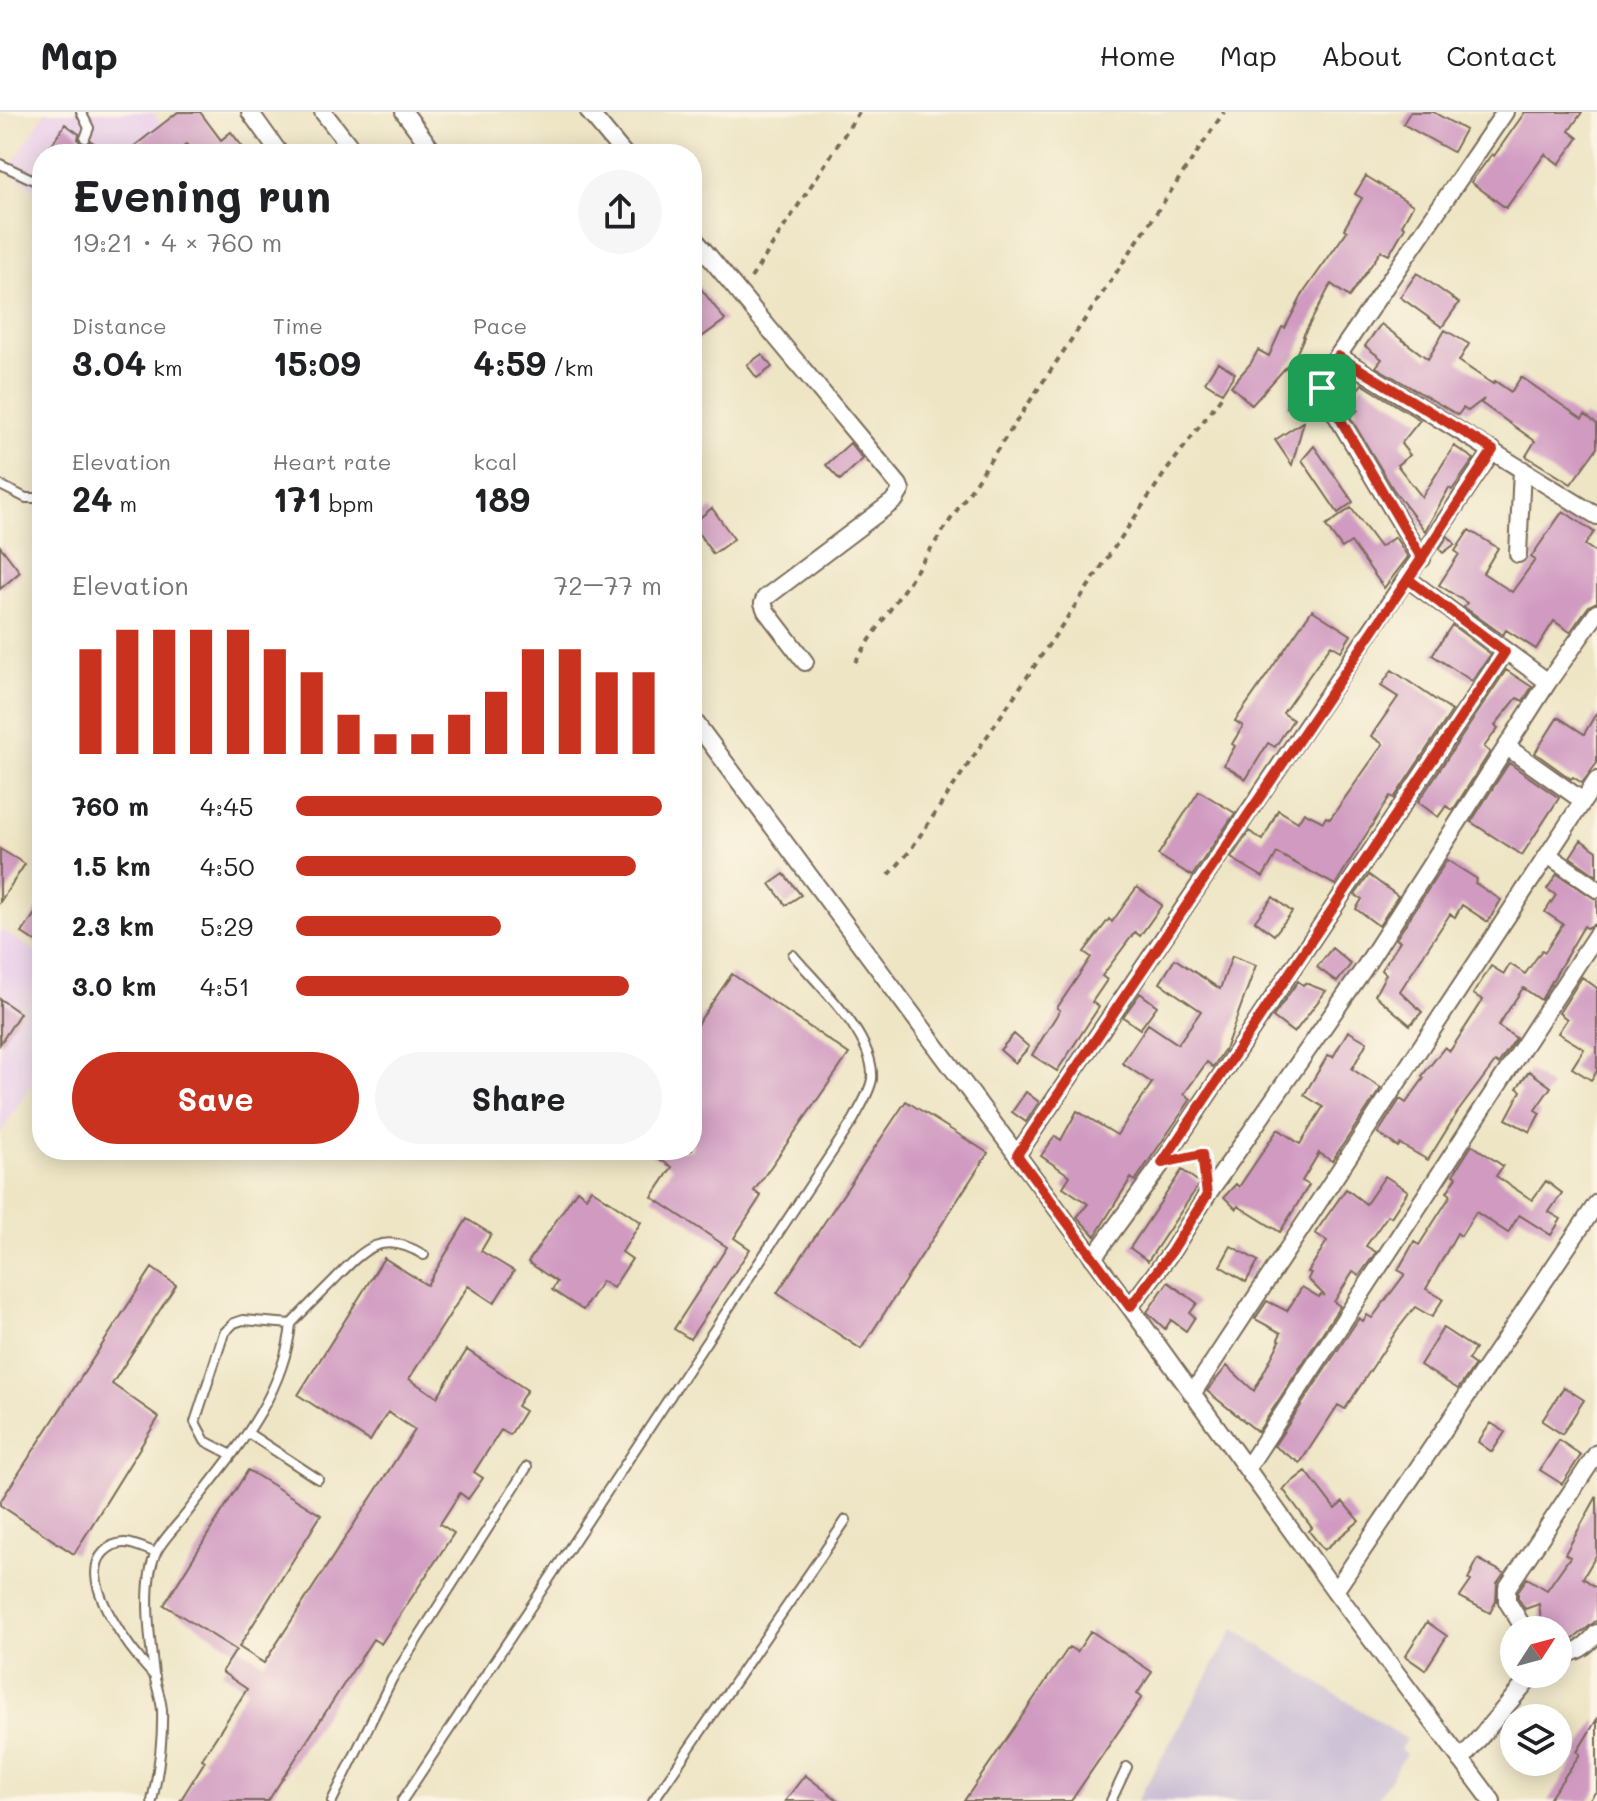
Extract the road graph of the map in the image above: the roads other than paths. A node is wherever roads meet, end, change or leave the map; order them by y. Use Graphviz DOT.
graph roads {
  1 [pos="81,112"];
  2 [pos="250,112"];
  3 [pos="323,112"];
  4 [pos="404,112"];
  5 [pos="589,112"];
  6 [pos="1505,112"];
  7 [pos="85,138"];
  8 [pos="273,144"];
  9 [pos="348,144"];
  10 [pos="428,144"];
  11 [pos="616,144"];
  12 [pos="0,164"];
  13 [pos="32,179"];
  14 [pos="702,248"];
  15 [pos="1338,356"];
  16 [pos="1493,450"];
  17 [pos="1522,469"];
  18 [pos="0,485"];
  19 [pos="32,498"];
  20 [pos="1597,516"];
  21 [pos="1518,554"];
  22 [pos="1422,559"];
  23 [pos="1408,579"];
  24 [pos="1597,613"];
  25 [pos="1505,652"];
  26 [pos="805,662"];
  27 [pos="1548,682"];
  28 [pos="702,731"];
  29 [pos="1507,747"];
  30 [pos="1597,780"];
  31 [pos="1583,801"];
  32 [pos="1548,855"];
  33 [pos="1597,889"];
  34 [pos="1597,934"];
  35 [pos="793,955"];
  36 [pos="1017,1155"];
  37 [pos="1597,1203"];
  38 [pos="424,1255"];
  39 [pos="1093,1258"];
  40 [pos="1130,1307"];
  41 [pos="291,1324"];
  42 [pos="1192,1394"];
  43 [pos="248,1433"];
  44 [pos="1597,1453"];
  45 [pos="232,1455"];
  46 [pos="527,1467"];
  47 [pos="1247,1468"];
  48 [pos="318,1479"];
  49 [pos="846,1520"];
  50 [pos="156,1553"];
  51 [pos="1335,1591"];
  52 [pos="1516,1616"];
  53 [pos="1597,1633"];
  54 [pos="1572,1653"];
  55 [pos="155,1677"];
  56 [pos="1521,1688"];
  57 [pos="1461,1760"];
  58 [pos="1127,1767"];
  59 [pos="152,1801"];
  60 [pos="332,1801"];
  61 [pos="402,1801"];
  62 [pos="653,1801"];
  63 [pos="1111,1801"];
  64 [pos="1492,1801"];
  1 -- 7 [label="lane"];
  2 -- 8 [label="street"];
  3 -- 9 [label="street"];
  4 -- 10 [label="street"];
  5 -- 11 [label="street"];
  6 -- 15 [label="street"];
  12 -- 13 [label="lane"];
  14 -- 26 [label="street"];
  15 -- 16 [label="street"];
  15 -- 22 [label="street"];
  16 -- 17 [label="street"];
  16 -- 22 [label="street"];
  17 -- 20 [label="street"];
  17 -- 21 [label="street"];
  18 -- 19 [label="lane"];
  22 -- 23 [label="street"];
  23 -- 25 [label="street"];
  23 -- 36 [label="street"];
  24 -- 27 [label="street"];
  25 -- 27 [label="street"];
  25 -- 39 [label="street"];
  27 -- 29 [label="street"];
  28 -- 36 [label="street"];
  29 -- 31 [label="street"];
  29 -- 40 [label="street"];
  30 -- 31 [label="street"];
  31 -- 32 [label="street"];
  32 -- 33 [label="street"];
  32 -- 42 [label="street"];
  34 -- 47 [label="street"];
  35 -- 61 [label="lane"];
  36 -- 39 [label="street"];
  37 -- 51 [label="street"];
  38 -- 41 [label="lane"];
  39 -- 40 [label="street"];
  40 -- 42 [label="street"];
  41 -- 43 [label="lane"];
  41 -- 45 [label="lane"];
  42 -- 47 [label="street"];
  43 -- 45 [label="lane"];
  43 -- 48 [label="lane"];
  44 -- 52 [label="street"];
  45 -- 50 [label="lane"];
  46 -- 60 [label="lane"];
  47 -- 51 [label="street"];
  49 -- 62 [label="lane"];
  50 -- 55 [label="lane"];
  50 -- 55 [label="lane"];
  51 -- 57 [label="street"];
  53 -- 54 [label="street"];
  55 -- 59 [label="lane"];
  56 -- 57 [label="street"];
  57 -- 64 [label="street"];
  58 -- 63 [label="lane"];
}
